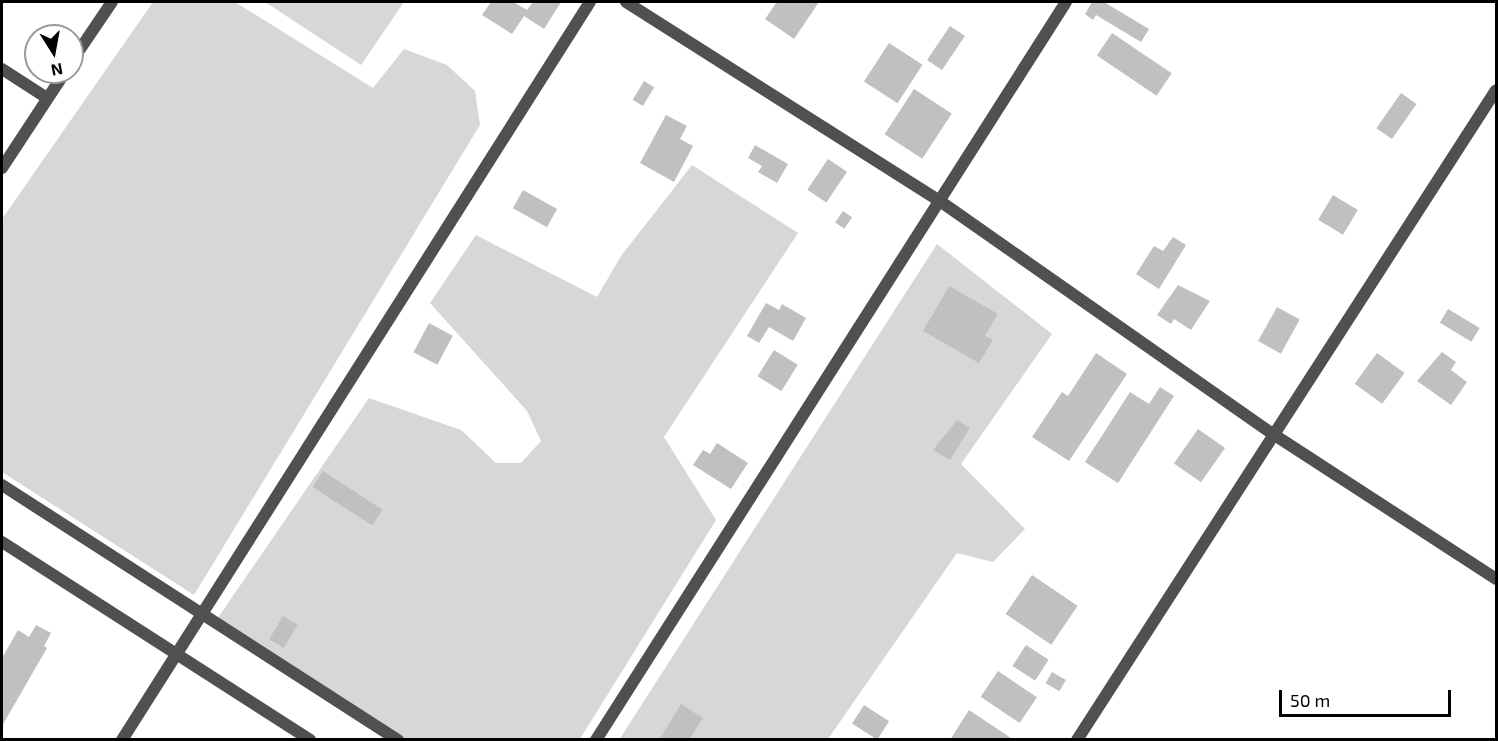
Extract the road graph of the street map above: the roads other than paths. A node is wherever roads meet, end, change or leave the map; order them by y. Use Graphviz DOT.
graph roads {
  1 [pos="112,2"];
  2 [pos="590,2"];
  3 [pos="626,2"];
  4 [pos="1066,2"];
  5 [pos="84,43"];
  6 [pos="2,69"];
  7 [pos="56,84"];
  8 [pos="1497,90"];
  9 [pos="47,98"];
  10 [pos="2,168"];
  11 [pos="937,198"];
  12 [pos="1273,434"];
  13 [pos="2,485"];
  14 [pos="2,542"];
  15 [pos="1497,579"];
  16 [pos="202,614"];
  17 [pos="177,654"];
  18 [pos="122,740"];
  19 [pos="310,740"];
  20 [pos="398,740"];
  21 [pos="596,740"];
  22 [pos="1077,740"];
  1 -- 5 [label="street"];
  2 -- 16 [label="street"];
  3 -- 11 [label="street"];
  4 -- 11 [label="street"];
  6 -- 9 [label="street"];
  7 -- 9 [label="street"];
  8 -- 12 [label="street"];
  9 -- 10 [label="street"];
  11 -- 12 [label="street"];
  11 -- 21 [label="street"];
  12 -- 15 [label="street"];
  12 -- 22 [label="street"];
  13 -- 16 [label="street"];
  14 -- 17 [label="street"];
  16 -- 17 [label="street"];
  16 -- 20 [label="street"];
  17 -- 18 [label="street"];
  17 -- 19 [label="street"];
}
